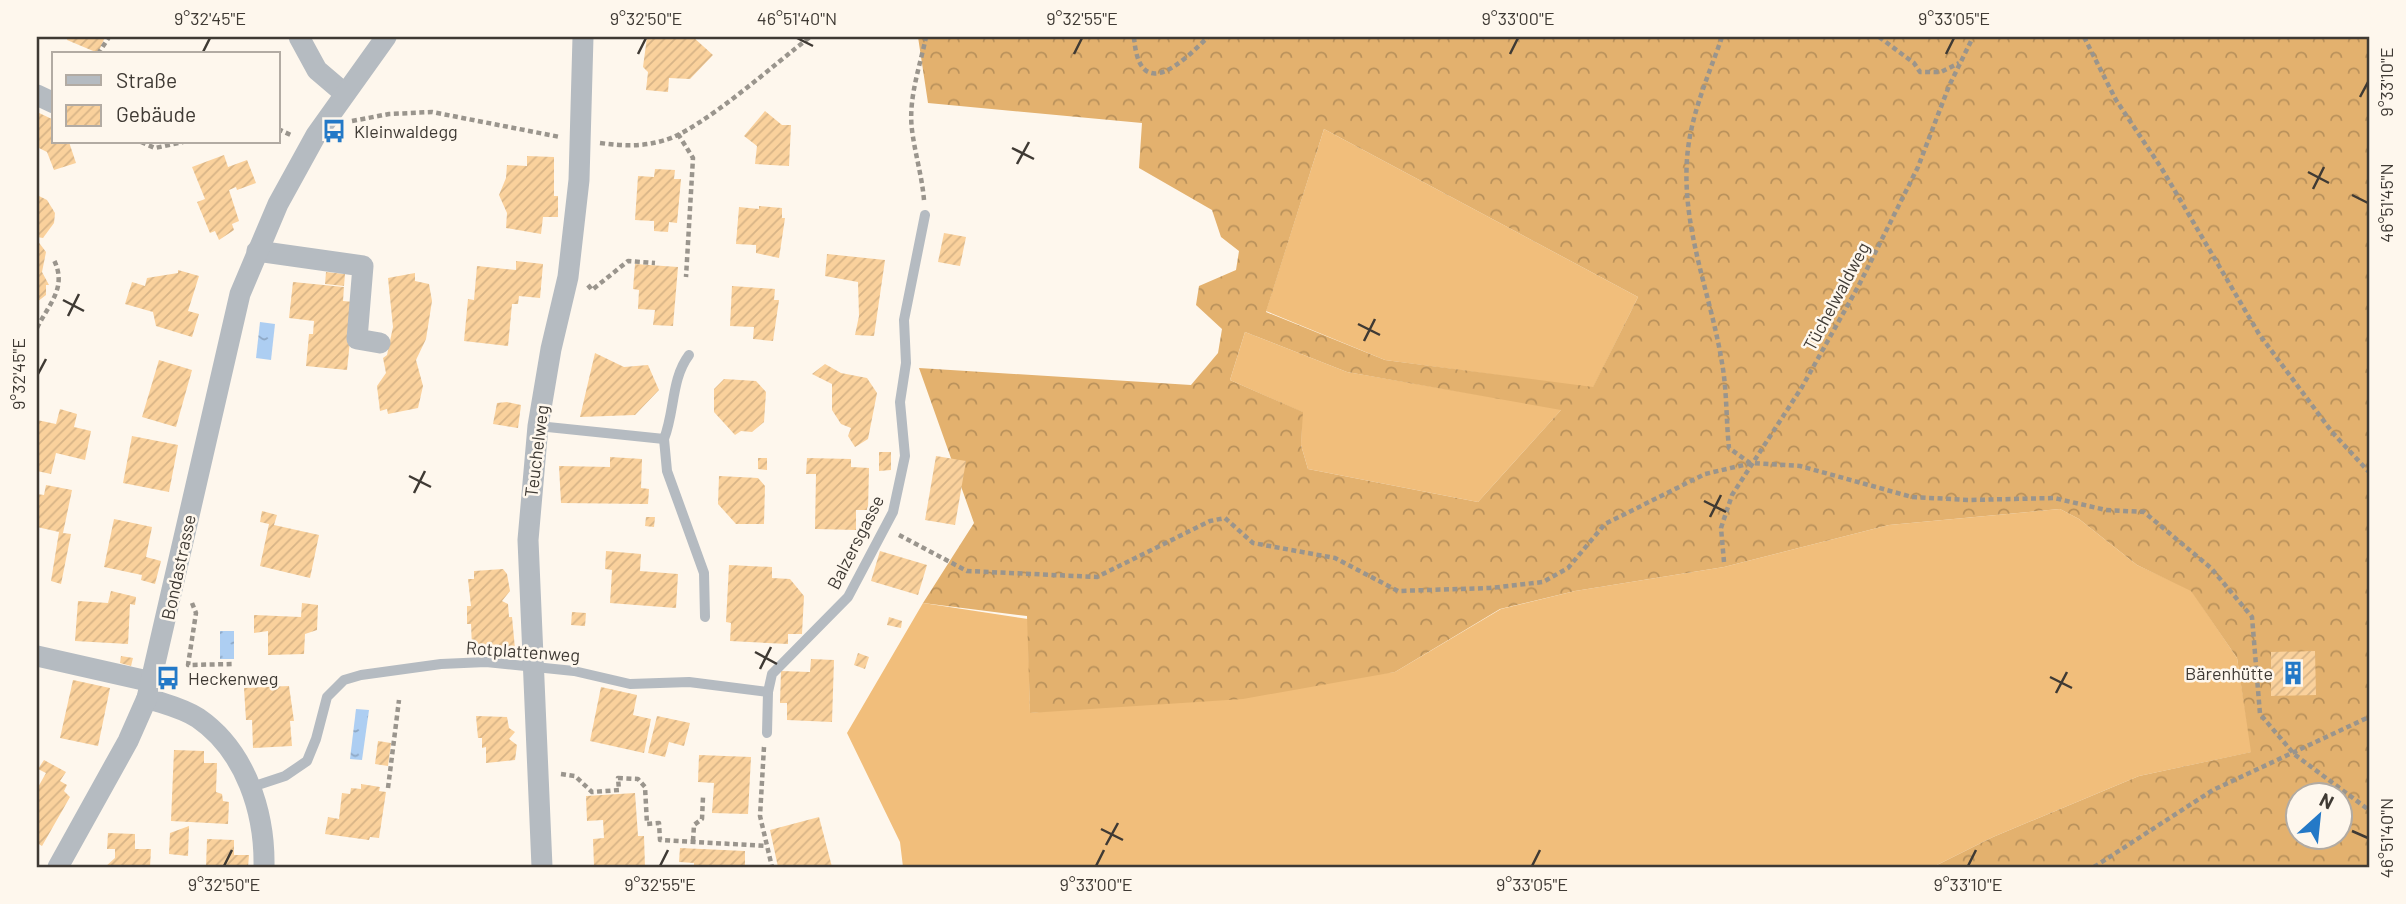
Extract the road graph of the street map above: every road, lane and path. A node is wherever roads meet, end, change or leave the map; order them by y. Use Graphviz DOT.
graph roads {
  1 [pos="109,37"];
  2 [pos="299,37"];
  3 [pos="386,37"];
  4 [pos="583,37"];
  5 [pos="926,37"];
  6 [pos="1134,37"];
  7 [pos="1208,37"];
  8 [pos="1721,37"];
  9 [pos="1879,37"];
  10 [pos="1973,37"];
  11 [pos="2084,37"];
  12 [pos="99,52"];
  13 [pos="1959,63"];
  14 [pos="344,93"];
  15 [pos="280,130"];
  16 [pos="678,134"];
  17 [pos="296,138"];
  18 [pos="146,144"];
  19 [pos="174,144"];
  20 [pos="925,215"];
  21 [pos="257,251"];
  22 [pos="52,258"];
  23 [pos="655,262"];
  24 [pos="686,277"];
  25 [pos="592,290"];
  26 [pos="37,328"];
  27 [pos="380,343"];
  28 [pos="689,355"];
  29 [pos="538,426"];
  30 [pos="664,439"];
  31 [pos="1752,463"];
  32 [pos="2369,472"];
  33 [pos="886,528"];
  34 [pos="1724,562"];
  35 [pos="188,599"];
  36 [pos="705,617"];
  37 [pos="37,656"];
  38 [pos="235,664"];
  39 [pos="533,669"];
  40 [pos="150,690"];
  41 [pos="768,692"];
  42 [pos="399,700"];
  43 [pos="2369,716"];
  44 [pos="767,733"];
  45 [pos="2294,754"];
  46 [pos="538,769"];
  47 [pos="252,787"];
  48 [pos="388,788"];
  49 [pos="703,797"];
  50 [pos="2369,810"];
  51 [pos="693,841"];
  52 [pos="767,846"];
  53 [pos="58,867"];
  54 [pos="264,867"];
  55 [pos="542,867"];
  56 [pos="772,867"];
  57 [pos="2094,867"];
  1 -- 12 [label="path"];
  2 -- 14 [label="street"];
  3 -- 14 [label="street, Bondastrasse"];
  4 -- 29 [label="street, Teuchelweg"];
  5 -- 20 [label="path"];
  6 -- 7 [label="path"];
  8 -- 31 [label="path"];
  9 -- 13 [label="path"];
  10 -- 13 [label="path, Tüchelwaldweg"];
  11 -- 32 [label="path"];
  13 -- 31 [label="path, Tüchelwaldweg"];
  14 -- 21 [label="street, Bondastrasse"];
  15 -- 17 [label="path"];
  16 -- 24 [label="path"];
  18 -- 19 [label="path"];
  20 -- 33 [label="lane, Balzersgasse"];
  21 -- 27 [label="street"];
  21 -- 40 [label="street, Bondastrasse"];
  22 -- 26 [label="path"];
  23 -- 25 [label="path"];
  28 -- 30 [label="lane"];
  29 -- 30 [label="lane"];
  29 -- 39 [label="street, Teuchelweg"];
  30 -- 36 [label="lane"];
  31 -- 33 [label="path"];
  31 -- 34 [label="path, Tüchelwaldweg"];
  31 -- 45 [label="path"];
  33 -- 41 [label="lane, Balzersgasse"];
  35 -- 38 [label="path"];
  37 -- 40 [label="street"];
  39 -- 41 [label="lane, Rotplattenweg"];
  39 -- 46 [label="street, Teuchelweg"];
  39 -- 47 [label="lane, Rotplattenweg"];
  40 -- 47 [label="street"];
  40 -- 53 [label="street, Bondastrasse"];
  41 -- 44 [label="lane, Balzersgasse"];
  42 -- 48 [label="path"];
  43 -- 45 [label="path"];
  44 -- 52 [label="path"];
  45 -- 50 [label="path"];
  45 -- 57 [label="path"];
  46 -- 51 [label="path"];
  46 -- 55 [label="street, Teuchelweg"];
  47 -- 54 [label="street"];
  49 -- 51 [label="path"];
  51 -- 52 [label="path"];
  52 -- 56 [label="path"];
}
